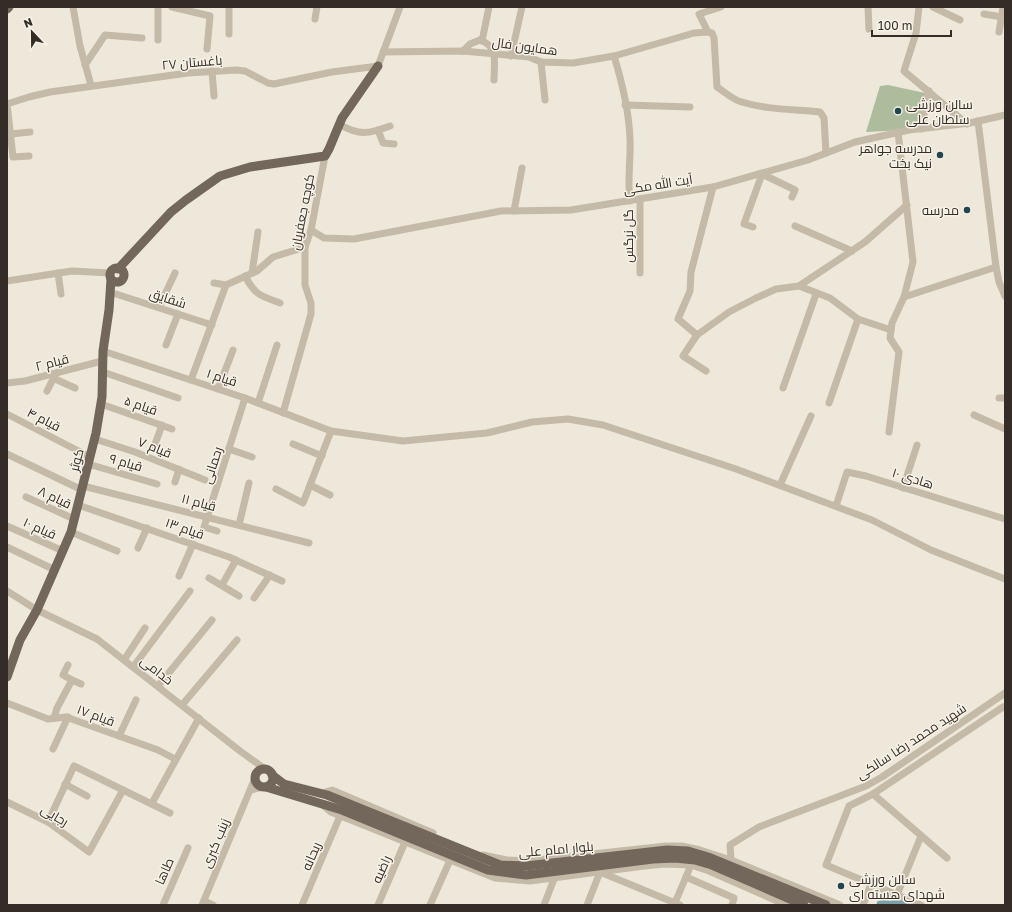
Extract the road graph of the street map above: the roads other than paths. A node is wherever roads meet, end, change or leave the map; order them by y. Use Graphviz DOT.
graph roads {
  1 [pos="9,7"];
  2 [pos="72,7"];
  3 [pos="158,7"];
  4 [pos="173,7"];
  5 [pos="229,7"];
  6 [pos="318,7"];
  7 [pos="400,7"];
  8 [pos="489,7"];
  9 [pos="696,7"];
  10 [pos="721,7"];
  11 [pos="868,7"];
  12 [pos="918,7"];
  13 [pos="933,7"];
  14 [pos="1003,7"];
  15 [pos="522,8"];
  16 [pos="7,10"];
  17 [pos="699,14"];
  18 [pos="984,14"];
  19 [pos="1002,17"];
  20 [pos="315,19"];
  21 [pos="960,20"];
  22 [pos="869,29"];
  23 [pos="708,32"];
  24 [pos="999,32"];
  25 [pos="228,34"];
  26 [pos="142,38"];
  27 [pos="158,40"];
  28 [pos="482,41"];
  29 [pos="207,49"];
  30 [pos="463,51"];
  31 [pos="383,52"];
  32 [pos="494,53"];
  33 [pos="511,56"];
  34 [pos="614,56"];
  35 [pos="541,62"];
  36 [pos="85,64"];
  37 [pos="378,66"];
  38 [pos="212,71"];
  39 [pos="494,80"];
  40 [pos="91,85"];
  41 [pos="928,91"];
  42 [pos="214,96"];
  43 [pos="545,100"];
  44 [pos="7,104"];
  45 [pos="625,105"];
  46 [pos="690,107"];
  47 [pos="1005,115"];
  48 [pos="978,122"];
  49 [pos="339,124"];
  50 [pos="967,124"];
  51 [pos="390,126"];
  52 [pos="921,128"];
  53 [pos="378,130"];
  54 [pos="30,132"];
  55 [pos="898,132"];
  56 [pos="11,134"];
  57 [pos="394,144"];
  58 [pos="826,153"];
  59 [pos="29,156"];
  60 [pos="325,156"];
  61 [pos="522,168"];
  62 [pos="762,174"];
  63 [pos="713,187"];
  64 [pos="792,198"];
  65 [pos="640,199"];
  66 [pos="630,201"];
  67 [pos="907,205"];
  68 [pos="514,211"];
  69 [pos="795,226"];
  70 [pos="753,227"];
  71 [pos="311,230"];
  72 [pos="258,232"];
  73 [pos="305,247"];
  74 [pos="852,251"];
  75 [pos="996,267"];
  76 [pos="175,272"];
  77 [pos="58,273"];
  78 [pos="640,273"];
  79 [pos="117,275"];
  80 [pos="249,275"];
  81 [pos="7,281"];
  82 [pos="214,283"];
  83 [pos="226,285"];
  84 [pos="799,286"];
  85 [pos="61,294"];
  86 [pos="116,294"];
  87 [pos="816,294"];
  88 [pos="1005,296"];
  89 [pos="904,297"];
  90 [pos="280,303"];
  91 [pos="159,307"];
  92 [pos="109,310"];
  93 [pos="178,314"];
  94 [pos="858,319"];
  95 [pos="212,325"];
  96 [pos="891,330"];
  97 [pos="696,335"];
  98 [pos="166,345"];
  99 [pos="276,346"];
  100 [pos="233,350"];
  101 [pos="102,351"];
  102 [pos="102,361"];
  103 [pos="706,371"];
  104 [pos="103,372"];
  105 [pos="54,376"];
  106 [pos="191,380"];
  107 [pos="7,384"];
  108 [pos="75,388"];
  109 [pos="783,388"];
  110 [pos="218,389"];
  111 [pos="47,391"];
  112 [pos="178,398"];
  113 [pos="245,398"];
  114 [pos="258,403"];
  115 [pos="830,403"];
  116 [pos="101,404"];
  117 [pos="283,412"];
  118 [pos="8,414"];
  119 [pos="974,415"];
  120 [pos="811,416"];
  121 [pos="162,425"];
  122 [pos="1005,428"];
  123 [pos="172,429"];
  124 [pos="331,431"];
  125 [pos="889,432"];
  126 [pos="95,439"];
  127 [pos="293,444"];
  128 [pos="917,445"];
  129 [pos="154,447"];
  130 [pos="229,449"];
  131 [pos="7,454"];
  132 [pos="322,456"];
  133 [pos="252,457"];
  134 [pos="89,460"];
  135 [pos="179,469"];
  136 [pos="205,480"];
  137 [pos="175,482"];
  138 [pos="249,483"];
  139 [pos="157,484"];
  140 [pos="310,485"];
  141 [pos="780,485"];
  142 [pos="82,488"];
  143 [pos="903,488"];
  144 [pos="276,489"];
  145 [pos="330,494"];
  146 [pos="26,497"];
  147 [pos="78,505"];
  148 [pos="836,506"];
  149 [pos="208,516"];
  150 [pos="74,519"];
  151 [pos="1005,519"];
  152 [pos="239,525"];
  153 [pos="7,526"];
  154 [pos="147,528"];
  155 [pos="71,532"];
  156 [pos="217,532"];
  157 [pos="309,543"];
  158 [pos="193,544"];
  159 [pos="7,547"];
  160 [pos="138,548"];
  161 [pos="118,551"];
  162 [pos="63,552"];
  163 [pos="236,560"];
  164 [pos="54,570"];
  165 [pos="270,575"];
  166 [pos="179,576"];
  167 [pos="209,578"];
  168 [pos="1005,579"];
  169 [pos="282,581"];
  170 [pos="222,585"];
  171 [pos="7,591"];
  172 [pos="190,591"];
  173 [pos="239,596"];
  174 [pos="254,598"];
  175 [pos="37,610"];
  176 [pos="212,620"];
  177 [pos="145,628"];
  178 [pos="237,640"];
  179 [pos="124,660"];
  180 [pos="68,665"];
  181 [pos="133,667"];
  182 [pos="7,677"];
  183 [pos="72,680"];
  184 [pos="81,684"];
  185 [pos="158,686"];
  186 [pos="1005,693"];
  187 [pos="136,700"];
  188 [pos="7,703"];
  189 [pos="182,705"];
  190 [pos="1003,707"];
  191 [pos="68,717"];
  192 [pos="54,718"];
  193 [pos="199,718"];
  194 [pos="119,736"];
  195 [pos="54,749"];
  196 [pos="176,759"];
  197 [pos="254,762"];
  198 [pos="269,772"];
  199 [pos="255,776"];
  200 [pos="65,784"];
  201 [pos="265,787"];
  202 [pos="123,790"];
  203 [pos="251,790"];
  204 [pos="872,794"];
  205 [pos="87,796"];
  206 [pos="320,797"];
  207 [pos="7,802"];
  208 [pos="152,803"];
  209 [pos="170,813"];
  210 [pos="340,816"];
  211 [pos="48,822"];
  212 [pos="922,836"];
  213 [pos="405,842"];
  214 [pos="188,848"];
  215 [pos="452,851"];
  216 [pos="946,858"];
  217 [pos="731,860"];
  218 [pos="691,865"];
  219 [pos="556,871"];
  220 [pos="600,872"];
  221 [pos="686,878"];
  222 [pos="871,884"];
  223 [pos="897,895"];
  224 [pos="813,902"];
  225 [pos="203,903"];
  226 [pos="677,904"];
  227 [pos="162,905"];
  228 [pos="213,905"];
  229 [pos="302,905"];
  230 [pos="378,905"];
  231 [pos="430,905"];
  232 [pos="544,905"];
  233 [pos="587,905"];
  234 [pos="732,905"];
  235 [pos="786,905"];
  236 [pos="804,905"];
  237 [pos="826,905"];
  238 [pos="840,905"];
  239 [pos="863,905"];
  240 [pos="921,905"];
  1 -- 16 [label="main road"];
  2 -- 36 [label="street"];
  3 -- 27 [label="street"];
  4 -- 29 [label="street"];
  5 -- 25 [label="street"];
  6 -- 20 [label="street"];
  7 -- 31 [label="street"];
  8 -- 28 [label="street"];
  9 -- 17 [label="street"];
  10 -- 17 [label="street"];
  11 -- 22 [label="street"];
  12 -- 41 [label="street"];
  13 -- 21 [label="street"];
  14 -- 19 [label="street"];
  15 -- 33 [label="street"];
  17 -- 23 [label="street"];
  18 -- 19 [label="street"];
  19 -- 24 [label="street"];
  23 -- 34 [label="street, همایون فال"];
  23 -- 58 [label="street"];
  26 -- 36 [label="street"];
  28 -- 30 [label="street"];
  28 -- 32 [label="street"];
  30 -- 31 [label="street, همایون فال"];
  30 -- 32 [label="street, همایون فال"];
  31 -- 37 [label="street"];
  32 -- 33 [label="street, همایون فال"];
  32 -- 39 [label="street"];
  33 -- 35 [label="street, همایون فال"];
  34 -- 35 [label="street, همایون فال"];
  34 -- 45 [label="street"];
  35 -- 43 [label="street"];
  36 -- 40 [label="street"];
  37 -- 38 [label="street, باغستان ۲۷"];
  37 -- 49 [label="main road"];
  38 -- 40 [label="street, باغستان ۲۷"];
  38 -- 42 [label="street"];
  40 -- 44 [label="street, باغستان ۲۷"];
  41 -- 50 [label="street"];
  41 -- 52 [label="street"];
  44 -- 56 [label="street"];
  45 -- 46 [label="street"];
  45 -- 66 [label="street"];
  47 -- 48 [label="street, آیت الله مکی"];
  48 -- 50 [label="street, آیت الله مکی"];
  48 -- 75 [label="street"];
  49 -- 53 [label="street"];
  49 -- 60 [label="main road"];
  50 -- 52 [label="street, آیت الله مکی"];
  51 -- 53 [label="street"];
  52 -- 55 [label="street, آیت الله مکی"];
  53 -- 57 [label="street"];
  54 -- 56 [label="street"];
  55 -- 58 [label="street, آیت الله مکی"];
  55 -- 67 [label="street"];
  56 -- 59 [label="street"];
  58 -- 62 [label="street, آیت الله مکی"];
  60 -- 71 [label="street, کوچه جعفریان"];
  60 -- 79 [label="main road"];
  61 -- 68 [label="street"];
  62 -- 63 [label="street, آیت الله مکی"];
  62 -- 64 [label="street"];
  62 -- 70 [label="street"];
  63 -- 65 [label="street, آیت الله مکی"];
  63 -- 97 [label="street"];
  65 -- 66 [label="street, آیت الله مکی"];
  65 -- 78 [label="street, گل نرگس"];
  66 -- 68 [label="street, آیت الله مکی"];
  67 -- 74 [label="street"];
  67 -- 89 [label="street"];
  68 -- 71 [label="street, آیت الله مکی"];
  69 -- 74 [label="street"];
  71 -- 73 [label="street, کوچه جعفریان"];
  72 -- 80 [label="street"];
  73 -- 80 [label="street"];
  73 -- 117 [label="street, کوچه جعفریان"];
  74 -- 84 [label="street"];
  75 -- 88 [label="street"];
  75 -- 89 [label="street"];
  76 -- 91 [label="street"];
  77 -- 79 [label="street"];
  77 -- 81 [label="street"];
  77 -- 85 [label="street"];
  79 -- 86 [label="main road"];
  79 -- 92 [label="main road"];
  80 -- 83 [label="street"];
  80 -- 90 [label="street"];
  82 -- 83 [label="street"];
  83 -- 95 [label="street"];
  84 -- 87 [label="street"];
  84 -- 97 [label="street"];
  86 -- 91 [label="street, شقایق"];
  86 -- 92 [label="main road"];
  87 -- 94 [label="street"];
  87 -- 109 [label="street"];
  89 -- 96 [label="street"];
  91 -- 93 [label="street, شقایق"];
  92 -- 101 [label="main road, کوثر"];
  93 -- 95 [label="street, شقایق"];
  93 -- 98 [label="street"];
  94 -- 96 [label="street"];
  94 -- 115 [label="street"];
  95 -- 106 [label="street"];
  96 -- 125 [label="street"];
  97 -- 103 [label="street"];
  99 -- 114 [label="street"];
  100 -- 110 [label="street"];
  101 -- 102 [label="main road, کوثر"];
  101 -- 106 [label="street, قیام ۱"];
  102 -- 104 [label="main road, کوثر"];
  102 -- 105 [label="street, قیام ۲"];
  104 -- 112 [label="street"];
  104 -- 116 [label="main road, کوثر"];
  105 -- 107 [label="street, قیام ۲"];
  105 -- 108 [label="street"];
  105 -- 111 [label="street"];
  106 -- 110 [label="street, قیام ۱"];
  110 -- 113 [label="street, قیام ۱"];
  113 -- 114 [label="street, قیام ۱"];
  113 -- 130 [label="street, رحمانی"];
  114 -- 117 [label="street, قیام ۱"];
  116 -- 121 [label="street, قیام ۵"];
  116 -- 126 [label="main road, کوثر"];
  117 -- 124 [label="street, قیام ۱"];
  118 -- 134 [label="street, قیام ۴"];
  119 -- 122 [label="street"];
  120 -- 141 [label="street"];
  121 -- 123 [label="street, قیام ۵"];
  121 -- 129 [label="street"];
  124 -- 132 [label="street"];
  124 -- 141 [label="street, قیام ۱"];
  126 -- 134 [label="main road, کوثر"];
  126 -- 135 [label="street, قیام ۷"];
  127 -- 132 [label="street"];
  128 -- 143 [label="street"];
  130 -- 133 [label="street"];
  130 -- 149 [label="street, رحمانی"];
  131 -- 142 [label="street, قیام ۱۱"];
  132 -- 140 [label="street"];
  134 -- 139 [label="street, قیام ۹"];
  134 -- 142 [label="main road, کوثر"];
  135 -- 136 [label="street, قیام ۷"];
  135 -- 137 [label="street"];
  138 -- 152 [label="street"];
  140 -- 144 [label="street"];
  140 -- 145 [label="street"];
  141 -- 148 [label="street, قیام ۱"];
  142 -- 147 [label="main road, کوثر"];
  142 -- 149 [label="street, قیام ۱۱"];
  143 -- 148 [label="street, هادی ۱۰"];
  143 -- 151 [label="street, هادی ۱۰"];
  146 -- 150 [label="street, قیام ۸"];
  147 -- 150 [label="main road, کوثر"];
  147 -- 154 [label="street, قیام ۱۳"];
  148 -- 168 [label="street, قیام ۱"];
  149 -- 152 [label="street, قیام ۱۱"];
  149 -- 156 [label="street"];
  150 -- 155 [label="main road, کوثر"];
  152 -- 157 [label="street, قیام ۱۱"];
  153 -- 162 [label="street, قیام ۱۰"];
  154 -- 158 [label="street, قیام ۱۳"];
  154 -- 160 [label="street"];
  155 -- 161 [label="street"];
  155 -- 162 [label="main road, کوثر"];
  158 -- 163 [label="street, قیام ۱۳"];
  158 -- 166 [label="street"];
  159 -- 164 [label="street"];
  162 -- 164 [label="main road, کوثر"];
  163 -- 165 [label="street, قیام ۱۳"];
  163 -- 170 [label="street"];
  164 -- 175 [label="main road, کوثر"];
  165 -- 169 [label="street, قیام ۱۳"];
  165 -- 174 [label="street"];
  167 -- 170 [label="street"];
  170 -- 173 [label="street"];
  171 -- 175 [label="street, خدامی"];
  172 -- 181 [label="street"];
  175 -- 179 [label="street, خدامی"];
  175 -- 182 [label="main road, کوثر"];
  176 -- 185 [label="street"];
  177 -- 179 [label="street"];
  178 -- 189 [label="street"];
  179 -- 181 [label="street, خدامی"];
  180 -- 183 [label="street"];
  181 -- 185 [label="street, خدامی"];
  183 -- 184 [label="street"];
  183 -- 192 [label="street"];
  185 -- 189 [label="street, خدامی"];
  186 -- 217 [label="street, شهید محمد رضا سالکی"];
  187 -- 194 [label="street"];
  188 -- 192 [label="street, قیام ۱۷"];
  189 -- 193 [label="street, خدامی"];
  190 -- 204 [label="street"];
  191 -- 192 [label="street, قیام ۱۷"];
  191 -- 194 [label="street, قیام ۱۷"];
  191 -- 195 [label="street"];
  193 -- 196 [label="street"];
  193 -- 197 [label="street, خدامی"];
  194 -- 196 [label="street, قیام ۱۷"];
  196 -- 208 [label="street"];
  197 -- 198 [label="street, خدامی"];
  197 -- 199 [label="street"];
  198 -- 199 [label="main road"];
  198 -- 201 [label="main road"];
  198 -- 206 [label="main road, بلوار امام علی"];
  199 -- 201 [label="main road"];
  199 -- 203 [label="street, زینب کبری"];
  200 -- 202 [label="street"];
  200 -- 205 [label="street"];
  200 -- 211 [label="street"];
  201 -- 203 [label="street"];
  201 -- 206 [label="main road, بلوار امام علی"];
  202 -- 208 [label="street"];
  202 -- 211 [label="street, رجایی"];
  203 -- 225 [label="street, زینب کبری"];
  204 -- 212 [label="street"];
  204 -- 222 [label="street"];
  206 -- 210 [label="street"];
  206 -- 215 [label="main road, بلوار امام علی"];
  207 -- 211 [label="street, رجایی"];
  208 -- 209 [label="street"];
  210 -- 213 [label="street"];
  210 -- 229 [label="street, ریحانه"];
  212 -- 216 [label="street"];
  212 -- 223 [label="street"];
  213 -- 215 [label="street"];
  213 -- 230 [label="street, راضیه"];
  214 -- 227 [label="street, طاها"];
  215 -- 217 [label="street"];
  215 -- 219 [label="main road, بلوار امام علی"];
  215 -- 219 [label="street"];
  215 -- 231 [label="street"];
  217 -- 238 [label="street"];
  218 -- 220 [label="street"];
  218 -- 221 [label="street"];
  218 -- 235 [label="street"];
  219 -- 220 [label="street"];
  219 -- 224 [label="main road, بلوار امام علی"];
  219 -- 232 [label="street"];
  219 -- 236 [label="main road, بلوار امام علی"];
  220 -- 226 [label="street"];
  220 -- 233 [label="street"];
  221 -- 226 [label="street"];
  221 -- 234 [label="street"];
  222 -- 223 [label="street"];
  222 -- 239 [label="street"];
  223 -- 240 [label="street"];
  224 -- 237 [label="main road, بلوار امام علی"];
  225 -- 228 [label="street"];
}
